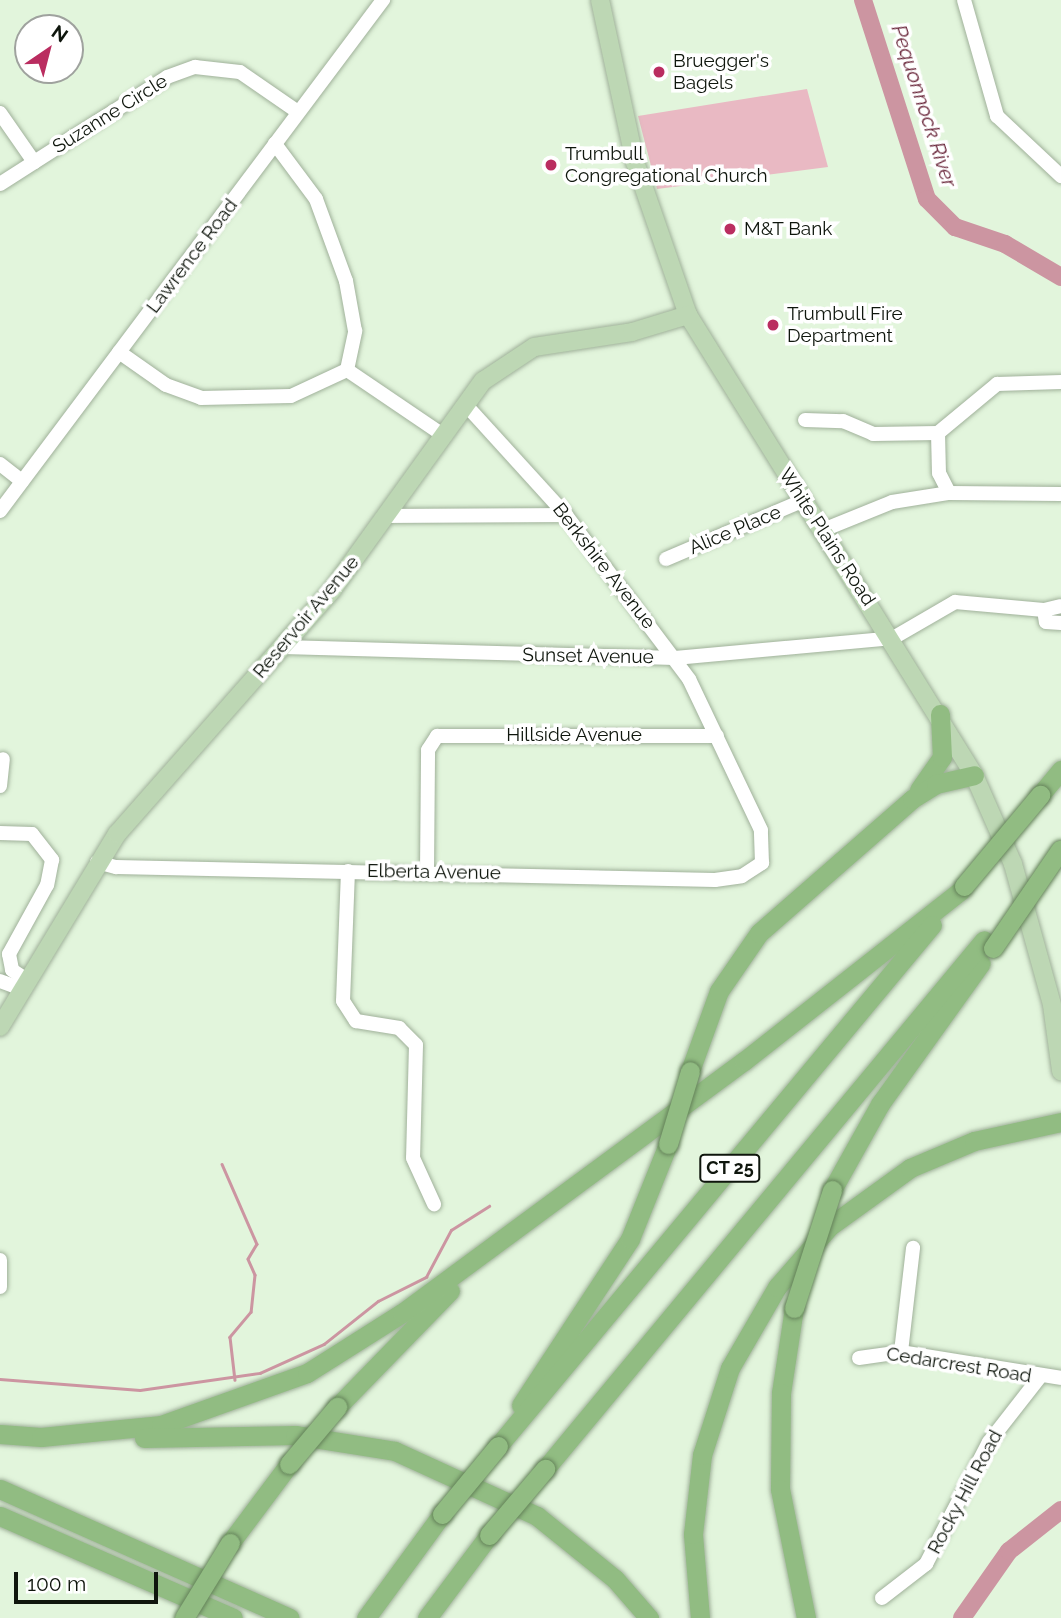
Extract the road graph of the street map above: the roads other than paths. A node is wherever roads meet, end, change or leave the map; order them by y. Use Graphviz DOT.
graph roads {
  1 [pos="383,0"];
  2 [pos="600,0"];
  3 [pos="964,0"];
  4 [pos="0,113"];
  5 [pos="298,113"];
  6 [pos="275,144"];
  7 [pos="34,162"];
  8 [pos="1061,176"];
  9 [pos="0,184"];
  10 [pos="688,315"];
  11 [pos="119,352"];
  12 [pos="347,370"];
  13 [pos="1061,382"];
  14 [pos="465,404"];
  15 [pos="804,420"];
  16 [pos="938,433"];
  17 [pos="443,435"];
  18 [pos="0,464"];
  19 [pos="22,481"];
  20 [pos="949,493"];
  21 [pos="1061,494"];
  22 [pos="804,500"];
  23 [pos="0,511"];
  24 [pos="566,514"];
  25 [pos="387,516"];
  26 [pos="822,530"];
  27 [pos="666,559"];
  28 [pos="1061,606"];
  29 [pos="1044,610"];
  30 [pos="1061,623"];
  31 [pos="893,638"];
  32 [pos="283,647"];
  33 [pos="675,658"];
  34 [pos="940,714"];
  35 [pos="717,736"];
  36 [pos="3,759"];
  37 [pos="1061,770"];
  38 [pos="974,775"];
  39 [pos="0,786"];
  40 [pos="904,806"];
  41 [pos="1,831"];
  42 [pos="1060,849"];
  43 [pos="765,859"];
  44 [pos="97,862"];
  45 [pos="348,871"];
  46 [pos="427,872"];
  47 [pos="963,888"];
  48 [pos="988,944"];
  49 [pos="0,981"];
  50 [pos="24,984"];
  51 [pos="0,1027"];
  52 [pos="1061,1071"];
  53 [pos="1061,1122"];
  54 [pos="568,1190"];
  55 [pos="434,1204"];
  56 [pos="913,1248"];
  57 [pos="0,1260"];
  58 [pos="0,1287"];
  59 [pos="901,1352"];
  60 [pos="859,1358"];
  61 [pos="1039,1378"];
  62 [pos="1061,1378"];
  63 [pos="0,1434"];
  64 [pos="41,1437"];
  65 [pos="499,1446"];
  66 [pos="0,1489"];
  67 [pos="0,1516"];
  68 [pos="882,1598"];
  69 [pos="371,1611"];
  70 [pos="184,1618"];
  71 [pos="233,1618"];
  72 [pos="290,1618"];
  73 [pos="427,1618"];
  74 [pos="649,1618"];
  75 [pos="700,1618"];
  76 [pos="806,1618"];
  1 -- 5 [label="street, Lawrence Road"];
  2 -- 10 [label="main road, White Plains Road"];
  3 -- 8 [label="street"];
  4 -- 7 [label="street"];
  5 -- 6 [label="street, Lawrence Road"];
  5 -- 7 [label="street, Suzanne Circle"];
  6 -- 11 [label="street, Lawrence Road"];
  6 -- 12 [label="street"];
  7 -- 9 [label="street, Suzanne Circle"];
  10 -- 14 [label="main road, Reservoir Avenue"];
  10 -- 22 [label="main road, White Plains Road"];
  11 -- 12 [label="street"];
  11 -- 19 [label="street, Lawrence Road"];
  12 -- 17 [label="street"];
  13 -- 16 [label="street"];
  14 -- 17 [label="main road, Reservoir Avenue"];
  14 -- 24 [label="street, Berkshire Avenue"];
  15 -- 16 [label="street"];
  16 -- 20 [label="street"];
  17 -- 25 [label="main road, Reservoir Avenue"];
  18 -- 19 [label="street"];
  19 -- 23 [label="street, Lawrence Road"];
  20 -- 21 [label="street"];
  20 -- 26 [label="street"];
  22 -- 26 [label="main road, White Plains Road"];
  22 -- 27 [label="street, Alice Place"];
  24 -- 25 [label="street"];
  24 -- 33 [label="street, Berkshire Avenue"];
  25 -- 32 [label="main road, Reservoir Avenue"];
  26 -- 31 [label="main road, White Plains Road"];
  28 -- 29 [label="street"];
  29 -- 30 [label="street"];
  29 -- 31 [label="street"];
  31 -- 33 [label="street, Sunset Avenue"];
  31 -- 34 [label="main road, White Plains Road"];
  32 -- 33 [label="street, Sunset Avenue"];
  32 -- 44 [label="main road, Reservoir Avenue"];
  33 -- 35 [label="street, Berkshire Avenue"];
  34 -- 38 [label="main road, White Plains Road"];
  34 -- 40 [label="highway"];
  35 -- 43 [label="street, Berkshire Avenue"];
  35 -- 46 [label="street, Hillside Avenue"];
  36 -- 39 [label="street"];
  37 -- 47 [label="highway, CT 25, bridge"];
  38 -- 40 [label="highway"];
  38 -- 52 [label="main road, White Plains Road"];
  40 -- 65 [label="highway, bridge"];
  41 -- 50 [label="street"];
  42 -- 48 [label="highway, CT 25, bridge"];
  43 -- 46 [label="street, Elberta Avenue"];
  44 -- 45 [label="street, Elberta Avenue"];
  44 -- 50 [label="main road, Reservoir Avenue"];
  45 -- 46 [label="street, Elberta Avenue"];
  45 -- 55 [label="street"];
  47 -- 54 [label="highway"];
  47 -- 65 [label="highway, CT 25"];
  48 -- 73 [label="highway, CT 25, bridge"];
  48 -- 76 [label="highway, bridge"];
  49 -- 50 [label="street"];
  50 -- 51 [label="main road, Reservoir Avenue"];
  53 -- 75 [label="highway"];
  54 -- 64 [label="highway"];
  54 -- 70 [label="highway, bridge"];
  56 -- 59 [label="street"];
  57 -- 58 [label="street"];
  59 -- 60 [label="street, Cedarcrest Road"];
  59 -- 61 [label="street, Cedarcrest Road"];
  61 -- 62 [label="street, Cedarcrest Road"];
  61 -- 68 [label="street, Rocky Hill Road"];
  63 -- 64 [label="highway"];
  64 -- 74 [label="highway"];
  65 -- 69 [label="highway, CT 25, bridge"];
  66 -- 72 [label="highway"];
  67 -- 71 [label="highway"];
}
